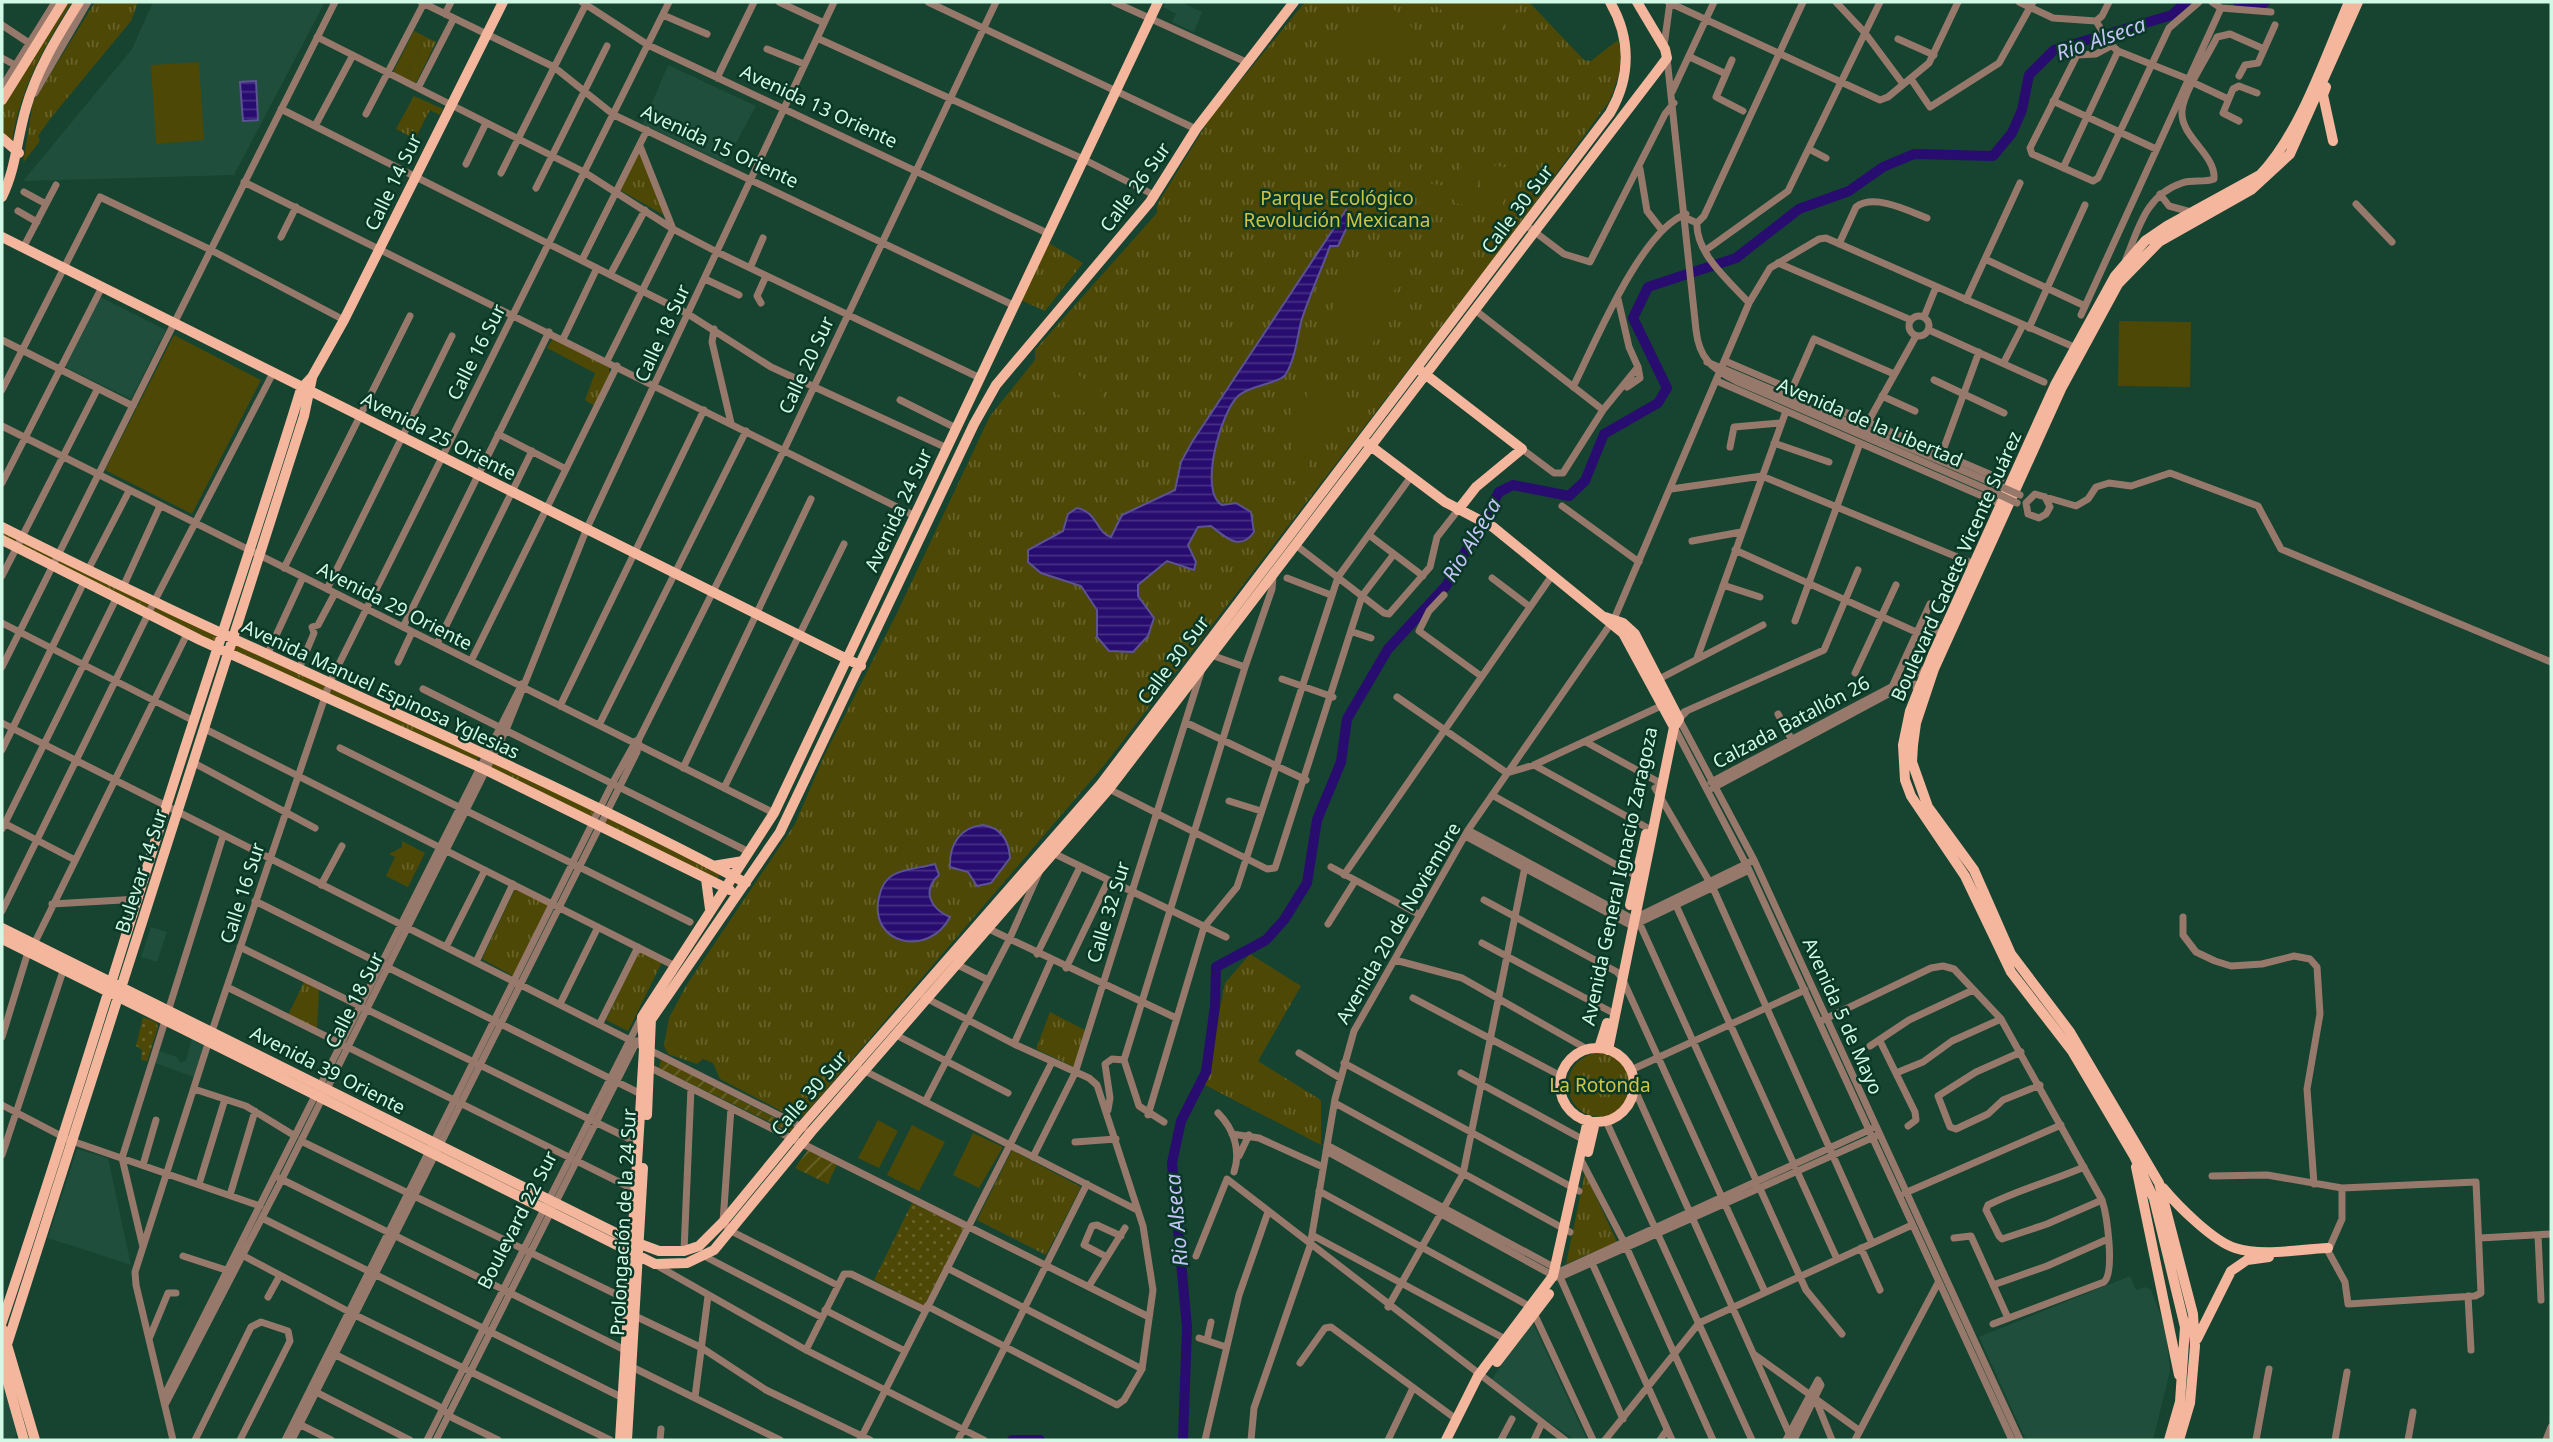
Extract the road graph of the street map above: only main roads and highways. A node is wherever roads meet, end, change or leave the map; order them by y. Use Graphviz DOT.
graph roads {
  1 [pos="62,2"];
  2 [pos="79,2"];
  3 [pos="503,2"];
  4 [pos="1158,2"];
  5 [pos="1294,2"];
  6 [pos="1610,2"];
  7 [pos="1622,2"];
  8 [pos="1637,2"];
  9 [pos="2349,2"];
  10 [pos="2358,2"];
  11 [pos="1616,13"];
  12 [pos="34,41"];
  13 [pos="2332,60"];
  14 [pos="15,65"];
  15 [pos="1624,81"];
  16 [pos="1642,91"];
  17 [pos="2,100"];
  18 [pos="2,138"];
  19 [pos="2333,141"];
  20 [pos="17,150"];
  21 [pos="2,197"];
  22 [pos="2,204"];
  23 [pos="1532,229"];
  24 [pos="2,237"];
  25 [pos="1422,371"];
  26 [pos="996,385"];
  27 [pos="306,388"];
  28 [pos="1367,442"];
  29 [pos="1458,510"];
  30 [pos="2,527"];
  31 [pos="2,540"];
  32 [pos="55,560"];
  33 [pos="1610,620"];
  34 [pos="229,638"];
  35 [pos="225,651"];
  36 [pos="846,659"];
  37 [pos="861,666"];
  38 [pos="209,715"];
  39 [pos="196,716"];
  40 [pos="1677,718"];
  41 [pos="1105,786"];
  42 [pos="746,856"];
  43 [pos="712,866"];
  44 [pos="733,877"];
  45 [pos="706,879"];
  46 [pos="746,883"];
  47 [pos="725,887"];
  48 [pos="738,894"];
  49 [pos="710,909"];
  50 [pos="2,928"];
  51 [pos="2,939"];
  52 [pos="31,948"];
  53 [pos="118,985"];
  54 [pos="115,996"];
  55 [pos="647,1019"];
  56 [pos="210,1037"];
  57 [pos="640,1046"];
  58 [pos="1604,1049"];
  59 [pos="860,1068"];
  60 [pos="645,1096"];
  61 [pos="2115,1118"];
  62 [pos="1596,1121"];
  63 [pos="798,1140"];
  64 [pos="435,1150"];
  65 [pos="2134,1156"];
  66 [pos="1582,1161"];
  67 [pos="2159,1183"];
  68 [pos="635,1242"];
  69 [pos="635,1254"];
  70 [pos="2,1322"];
  71 [pos="2,1328"];
  72 [pos="8,1345"];
  73 [pos="2195,1346"];
  74 [pos="629,1352"];
  75 [pos="2,1361"];
  76 [pos="1481,1378"];
  77 [pos="2180,1390"];
  78 [pos="21,1437"];
  79 [pos="35,1440"];
  80 [pos="620,1440"];
  81 [pos="627,1440"];
  82 [pos="1446,1440"];
  83 [pos="1453,1440"];
  84 [pos="2169,1440"];
  85 [pos="2179,1440"];
  1 -- 12 [label="main road"];
  2 -- 20 [label="main road"];
  3 -- 27 [label="main road, Calle 14 Sur"];
  4 -- 36 [label="main road, Avenida 24 Sur"];
  5 -- 26 [label="main road, Calle 26 Sur"];
  6 -- 11 [label="main road, Calle 30 Sur"];
  7 -- 11 [label="main road"];
  8 -- 16 [label="main road, Calle 30 Sur"];
  9 -- 61 [label="main road, Boulevard Cadete Vicente Suárez"];
  10 -- 13 [label="main road, Boulevard Cadete Vicente Suárez"];
  11 -- 15 [label="main road, Calle 30 Sur"];
  12 -- 14 [label="main road"];
  12 -- 17 [label="main road"];
  13 -- 19 [label="main road"];
  13 -- 61 [label="main road, Boulevard Cadete Vicente Suárez"];
  15 -- 16 [label="main road"];
  15 -- 23 [label="main road, Calle 30 Sur"];
  16 -- 23 [label="main road, Calle 30 Sur"];
  18 -- 20 [label="main road"];
  20 -- 21 [label="main road"];
  20 -- 22 [label="main road"];
  23 -- 25 [label="main road, Calle 30 Sur"];
  23 -- 25 [label="main road, Calle 30 Sur"];
  24 -- 27 [label="main road, Avenida 25 Oriente"];
  25 -- 28 [label="main road, Calle 30 Sur"];
  25 -- 29 [label="main road"];
  26 -- 37 [label="main road, Avenida 24 Sur"];
  27 -- 34 [label="main road, Bulevar 14 Sur"];
  27 -- 36 [label="main road, Avenida 25 Oriente"];
  28 -- 29 [label="main road"];
  28 -- 41 [label="main road, Calle 30 Sur"];
  28 -- 41 [label="main road, Calle 30 Sur"];
  29 -- 33 [label="main road"];
  30 -- 32 [label="main road, Avenida Manuel Espinosa Yglesias"];
  31 -- 32 [label="main road, Avenida Manuel Espinosa Yglesias"];
  32 -- 34 [label="main road, Avenida Manuel Espinosa Yglesias"];
  32 -- 35 [label="main road, Avenida Manuel Espinosa Yglesias"];
  33 -- 40 [label="main road, Avenida 5 de Mayo"];
  33 -- 40 [label="main road, Avenida 5 de Mayo"];
  34 -- 35 [label="main road, Bulevar 14 Sur"];
  34 -- 43 [label="main road, Avenida Manuel Espinosa Yglesias"];
  35 -- 38 [label="main road, Bulevar 14 Sur"];
  35 -- 39 [label="main road, Bulevar 14 Sur"];
  35 -- 45 [label="main road, Avenida Manuel Espinosa Yglesias"];
  36 -- 37 [label="main road, Avenida 25 Oriente"];
  36 -- 42 [label="main road, Avenida 24 Sur"];
  37 -- 46 [label="main road, Avenida 24 Sur"];
  38 -- 39 [label="main road"];
  38 -- 53 [label="main road, Bulevar 14 Sur"];
  39 -- 53 [label="main road, Bulevar 14 Sur"];
  40 -- 58 [label="main road, Avenida General Ignacio Zaragoza"];
  41 -- 59 [label="main road, Calle 30 Sur"];
  41 -- 59 [label="main road, Calle 30 Sur"];
  42 -- 43 [label="main road"];
  42 -- 44 [label="main road, Avenida 24 Sur"];
  43 -- 44 [label="main road, Avenida Manuel Espinosa Yglesias"];
  44 -- 46 [label="main road, Avenida Manuel Espinosa Yglesias"];
  44 -- 47 [label="main road, Avenida 24 Sur"];
  45 -- 47 [label="main road, Avenida Manuel Espinosa Yglesias"];
  45 -- 49 [label="main road"];
  46 -- 48 [label="main road, Avenida 24 Sur"];
  47 -- 48 [label="main road, Avenida Manuel Espinosa Yglesias"];
  47 -- 49 [label="main road, Avenida 24 Sur"];
  48 -- 55 [label="main road, Avenida 24 Sur"];
  49 -- 55 [label="main road, Avenida 24 Sur"];
  50 -- 52 [label="main road, Avenida 39 Oriente"];
  51 -- 52 [label="main road, Avenida 39 Oriente"];
  52 -- 53 [label="main road, Avenida 39 Oriente"];
  52 -- 54 [label="main road, Avenida 39 Oriente"];
  53 -- 54 [label="main road, Bulevar 14 Sur"];
  53 -- 56 [label="main road, Avenida 39 Oriente"];
  54 -- 56 [label="main road, Avenida 39 Oriente"];
  54 -- 70 [label="main road, Bulevar 14 Sur"];
  54 -- 72 [label="main road, Bulevar 14 Sur"];
  55 -- 57 [label="main road, Prolongación de la 24 Sur"];
  55 -- 57 [label="main road, Prolongación de la 24 Sur"];
  56 -- 64 [label="main road, Avenida 39 Oriente"];
  56 -- 64 [label="main road, Avenida 39 Oriente"];
  57 -- 60 [label="main road, Prolongación de la 24 Sur"];
  58 -- 62 [label="main road"];
  58 -- 62 [label="main road"];
  59 -- 63 [label="main road, Calle 30 Sur"];
  60 -- 68 [label="main road, Prolongación de la 24 Sur"];
  60 -- 68 [label="main road, Prolongación de la 24 Sur"];
  61 -- 65 [label="main road, Boulevard Cadete Vicente Suárez"];
  61 -- 67 [label="main road, Boulevard Cadete Vicente Suárez"];
  62 -- 66 [label="main road"];
  62 -- 66 [label="main road"];
  63 -- 68 [label="main road, Calle 30 Sur"];
  63 -- 69 [label="main road, Calle 30 Sur"];
  64 -- 68 [label="main road, Avenida 39 Oriente"];
  64 -- 69 [label="main road, Avenida 39 Oriente"];
  65 -- 77 [label="main road"];
  65 -- 77 [label="main road, Boulevard Cadete Vicente Suárez"];
  66 -- 76 [label="main road"];
  67 -- 73 [label="main road, Boulevard Cadete Vicente Suárez"];
  67 -- 73 [label="main road"];
  68 -- 69 [label="main road, Prolongación de la 24 Sur"];
  69 -- 74 [label="main road, Prolongación de la 24 Sur"];
  69 -- 74 [label="main road, Prolongación de la 24 Sur"];
  71 -- 72 [label="main road"];
  72 -- 75 [label="main road, Bulevar 14 Sur"];
  72 -- 79 [label="main road"];
  73 -- 85 [label="main road, Boulevard Cadete Vicente Suárez"];
  74 -- 80 [label="main road, Prolongación de la 24 Sur"];
  74 -- 81 [label="main road, Prolongación de la 24 Sur"];
  75 -- 78 [label="main road"];
  76 -- 82 [label="main road"];
  76 -- 83 [label="main road"];
  77 -- 84 [label="main road, Boulevard Cadete Vicente Suárez"];
}
